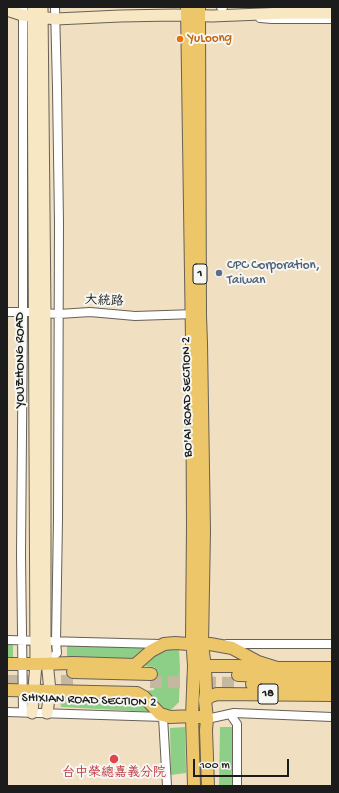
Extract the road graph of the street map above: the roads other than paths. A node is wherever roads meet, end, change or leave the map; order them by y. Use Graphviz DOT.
graph roads {
  1 [pos="55,7"];
  2 [pos="222,9"];
  3 [pos="7,10"];
  4 [pos="187,11"];
  5 [pos="199,11"];
  6 [pos="33,12"];
  7 [pos="332,13"];
  8 [pos="56,19"];
  9 [pos="332,19"];
  10 [pos="7,312"];
  11 [pos="24,312"];
  12 [pos="40,313"];
  13 [pos="59,314"];
  14 [pos="196,314"];
  15 [pos="7,640"];
  16 [pos="22,641"];
  17 [pos="46,641"];
  18 [pos="164,644"];
  19 [pos="202,644"];
  20 [pos="332,644"];
  21 [pos="7,664"];
  22 [pos="22,664"];
  23 [pos="42,664"];
  24 [pos="200,667"];
  25 [pos="278,668"];
  26 [pos="332,668"];
  27 [pos="238,675"];
  28 [pos="73,676"];
  29 [pos="332,677"];
  30 [pos="151,678"];
  31 [pos="332,686"];
  32 [pos="7,690"];
  33 [pos="29,691"];
  34 [pos="50,691"];
  35 [pos="332,695"];
  36 [pos="205,700"];
  37 [pos="7,712"];
  38 [pos="28,713"];
  39 [pos="47,714"];
  40 [pos="230,714"];
  41 [pos="192,716"];
  42 [pos="167,717"];
  43 [pos="332,717"];
  44 [pos="207,719"];
  45 [pos="167,786"];
  46 [pos="194,786"];
  47 [pos="208,786"];
  48 [pos="237,786"];
  1 -- 8 [label="street, YOUZHONG ROAD"];
  2 -- 5 [label="street"];
  2 -- 7 [label="street"];
  2 -- 9 [label="street"];
  3 -- 6 [label="street"];
  4 -- 5 [label="street"];
  4 -- 8 [label="street"];
  4 -- 14 [label="main road, BO'AI ROAD SECTION 2 / 1"];
  5 -- 14 [label="main road, BO'AI ROAD SECTION 2 / 1"];
  6 -- 8 [label="street"];
  6 -- 11 [label="street, YOUZHONG ROAD"];
  6 -- 12 [label="street, YOUZHONG ROAD"];
  8 -- 13 [label="street, YOUZHONG ROAD"];
  10 -- 11 [label="street, 大統路"];
  11 -- 12 [label="street, 大統路"];
  11 -- 16 [label="street, YOUZHONG ROAD"];
  12 -- 13 [label="street, 大統路"];
  12 -- 17 [label="street, YOUZHONG ROAD"];
  13 -- 14 [label="street, 大統路"];
  13 -- 17 [label="street, YOUZHONG ROAD"];
  14 -- 19 [label="main road, BO'AI ROAD SECTION 2 / 1"];
  15 -- 16 [label="street"];
  16 -- 17 [label="street"];
  16 -- 22 [label="street, YOUZHONG ROAD"];
  17 -- 18 [label="street"];
  17 -- 23 [label="street, YOUZHONG ROAD"];
  18 -- 19 [label="main road"];
  18 -- 23 [label="main road"];
  19 -- 20 [label="street"];
  19 -- 24 [label="main road, BO'AI ROAD SECTION 2 / 1"];
  19 -- 25 [label="main road"];
  21 -- 22 [label="main road"];
  22 -- 23 [label="main road"];
  22 -- 33 [label="street, YOUZHONG ROAD"];
  23 -- 33 [label="street, YOUZHONG ROAD"];
  23 -- 34 [label="street, YOUZHONG ROAD"];
  24 -- 27 [label="main road, 18"];
  24 -- 36 [label="main road, BO'AI ROAD SECTION 2 / 1"];
  24 -- 41 [label="main road, BO'AI ROAD SECTION 2 / 1"];
  25 -- 26 [label="main road, 18"];
  25 -- 27 [label="main road, 18"];
  27 -- 29 [label="main road"];
  27 -- 31 [label="main road, 18"];
  28 -- 30 [label="main road"];
  32 -- 33 [label="main road, SHIXIAN ROAD SECTION 2"];
  33 -- 34 [label="main road, SHIXIAN ROAD SECTION 2"];
  33 -- 38 [label="street, YOUZHONG ROAD"];
  34 -- 39 [label="street, YOUZHONG ROAD"];
  34 -- 42 [label="main road, SHIXIAN ROAD SECTION 2"];
  35 -- 36 [label="main road, 18"];
  36 -- 44 [label="main road, BO'AI ROAD SECTION 2 / 1"];
  37 -- 38 [label="street, SHIXIAN ROAD SECTION 2"];
  38 -- 39 [label="street, SHIXIAN ROAD SECTION 2"];
  39 -- 42 [label="street, SHIXIAN ROAD SECTION 2"];
  40 -- 43 [label="street"];
  40 -- 44 [label="street"];
  40 -- 48 [label="street"];
  41 -- 42 [label="main road"];
  41 -- 44 [label="main road"];
  41 -- 46 [label="main road, BO'AI ROAD SECTION 2 / 1"];
  42 -- 45 [label="street"];
  44 -- 47 [label="main road, BO'AI ROAD SECTION 2 / 1"];
}
